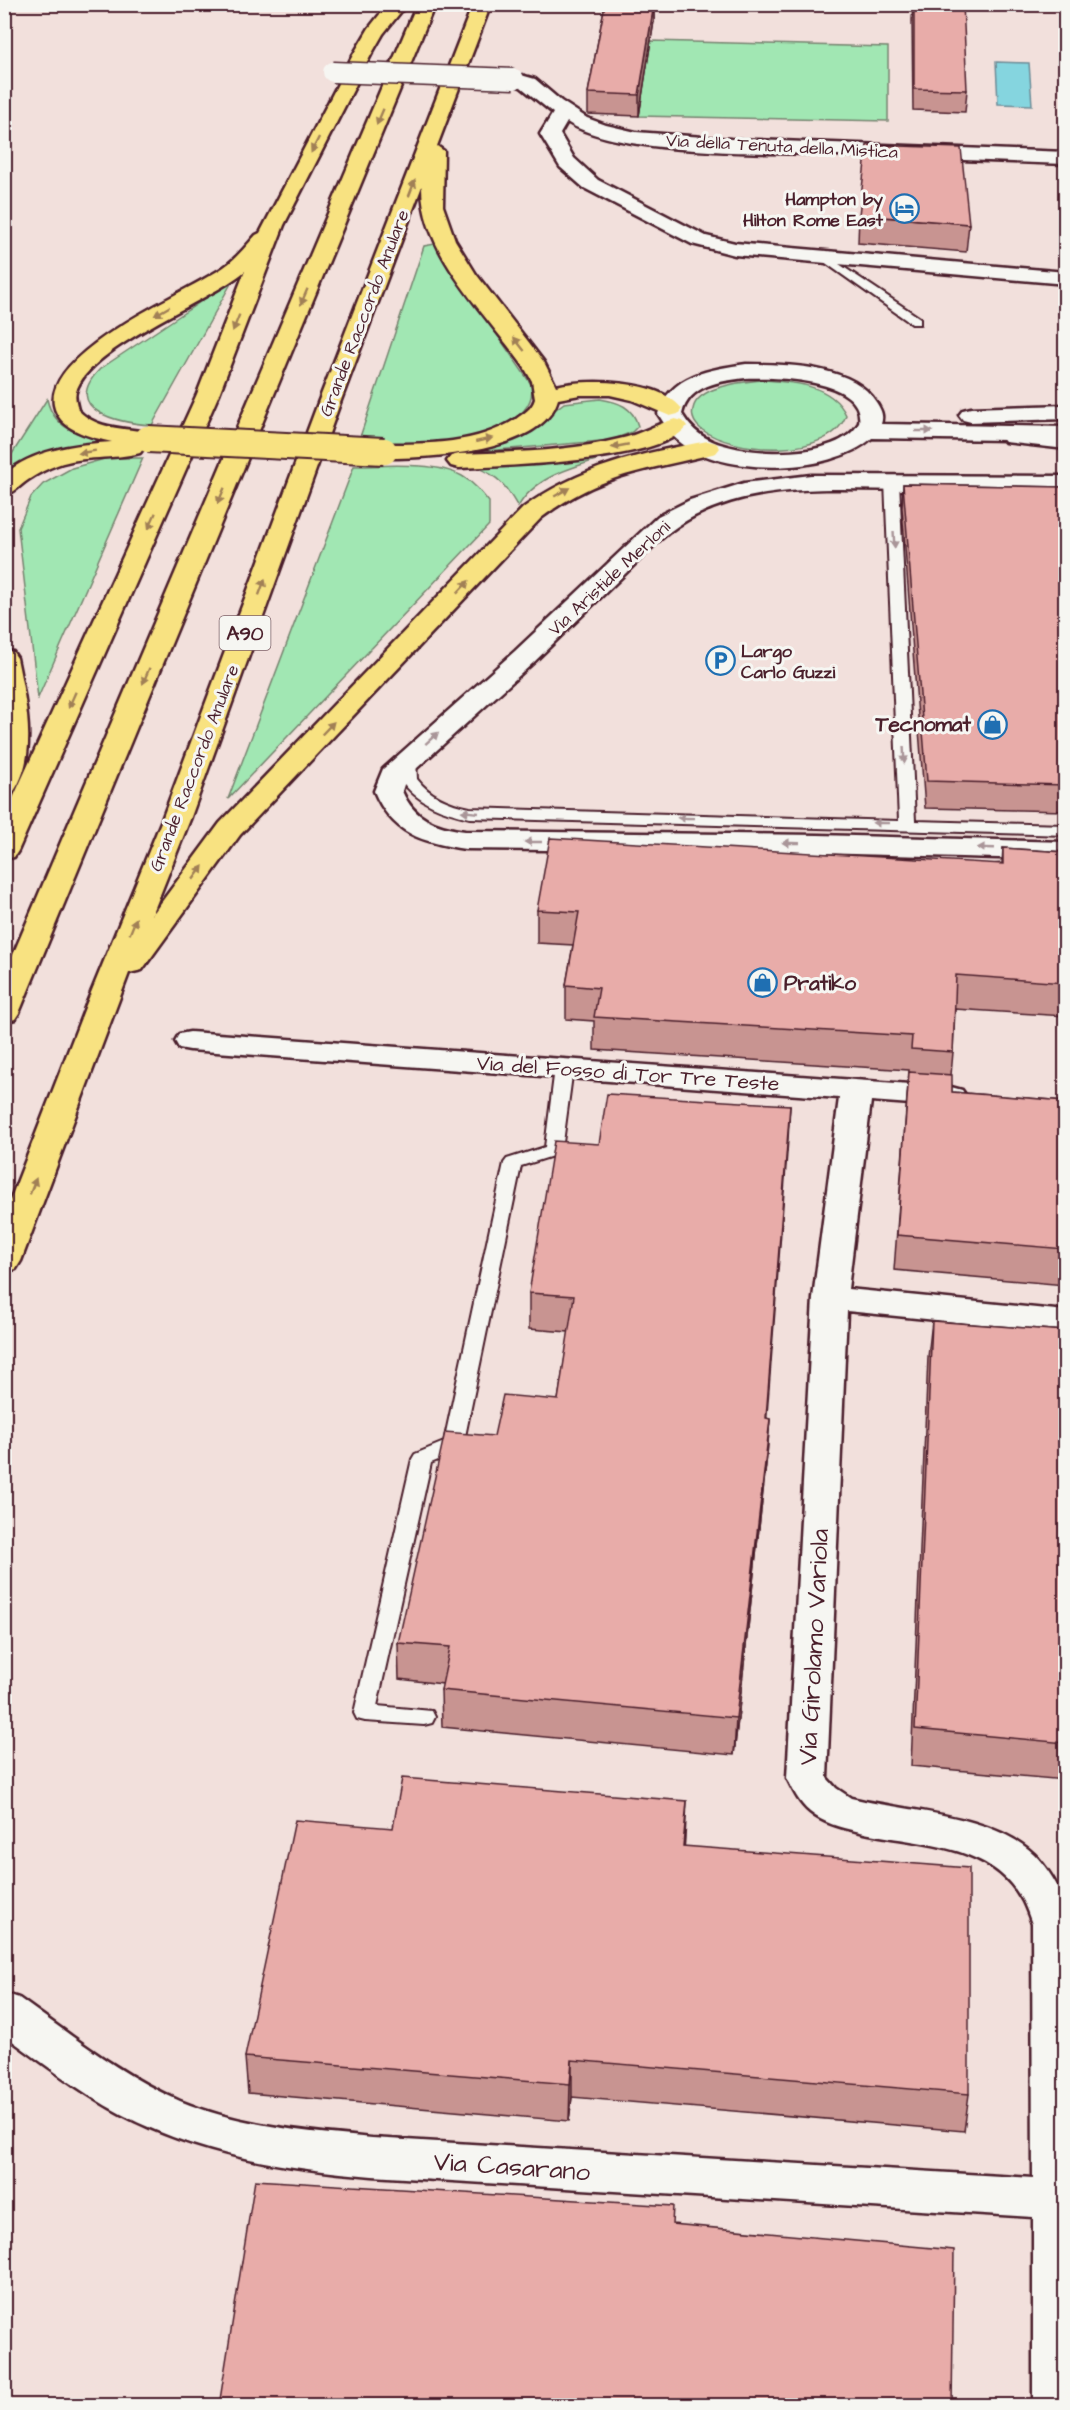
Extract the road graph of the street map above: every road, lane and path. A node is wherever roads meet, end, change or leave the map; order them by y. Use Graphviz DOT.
graph roads {
  1 [pos="398,4"];
  2 [pos="426,4"];
  3 [pos="482,4"];
  4 [pos="333,72"];
  5 [pos="563,112"];
  6 [pos="435,129"];
  7 [pos="1065,158"];
  8 [pos="274,225"];
  9 [pos="824,257"];
  10 [pos="1065,278"];
  11 [pos="916,321"];
  12 [pos="548,395"];
  13 [pos="867,405"];
  14 [pos="1065,412"];
  15 [pos="1065,416"];
  16 [pos="672,418"];
  17 [pos="964,423"];
  18 [pos="866,431"];
  19 [pos="1065,434"];
  20 [pos="1065,442"];
  21 [pos="147,444"];
  22 [pos="708,448"];
  23 [pos="380,456"];
  24 [pos="1065,483"];
  25 [pos="4,488"];
  26 [pos="896,492"];
  27 [pos="4,658"];
  28 [pos="409,759"];
  29 [pos="4,785"];
  30 [pos="907,824"];
  31 [pos="1065,830"];
  32 [pos="4,851"];
  33 [pos="1065,851"];
  34 [pos="101,1005"];
  35 [pos="4,1013"];
  36 [pos="190,1041"];
  37 [pos="564,1068"];
  38 [pos="856,1090"];
  39 [pos="984,1100"];
  40 [pos="4,1261"];
  41 [pos="830,1298"];
  42 [pos="1065,1322"];
  43 [pos="424,1718"];
  44 [pos="1059,1919"];
  45 [pos="4,2011"];
  46 [pos="1055,2199"];
  47 [pos="1057,2406"];
  1 -- 8 [label="highway, one-way"];
  2 -- 35 [label="highway, one-way"];
  3 -- 6 [label="highway, Grande Raccordo Anulare / A90"];
  4 -- 5 [label="street, Via della Tenuta della Mistica, bridge"];
  5 -- 7 [label="street, Via della Tenuta della Mistica"];
  5 -- 9 [label="street"];
  12 -- 6 [label="highway, one-way"];
  34 -- 6 [label="highway, Grande Raccordo Anulare / A90, one-way"];
  8 -- 21 [label="highway, one-way"];
  8 -- 32 [label="highway, one-way"];
  9 -- 10 [label="street"];
  9 -- 11 [label="lane"];
  12 -- 16 [label="highway"];
  23 -- 12 [label="highway, one-way"];
  13 -- 16 [label="street"];
  13 -- 17 [label="street"];
  13 -- 18 [label="street"];
  14 -- 17 [label="street"];
  15 -- 17 [label="street"];
  16 -- 22 [label="street"];
  16 -- 23 [label="highway, one-way"];
  18 -- 17 [label="street, one-way"];
  17 -- 19 [label="street"];
  17 -- 20 [label="street"];
  18 -- 22 [label="street"];
  21 -- 23 [label="highway"];
  21 -- 25 [label="highway, one-way"];
  34 -- 22 [label="highway, one-way"];
  24 -- 26 [label="street, Via Aristide Merloni"];
  28 -- 26 [label="street, Via Aristide Merloni, one-way"];
  26 -- 30 [label="lane, one-way"];
  27 -- 29 [label="highway"];
  30 -- 28 [label="lane, one-way"];
  33 -- 28 [label="street, Via Aristide Merloni, one-way"];
  30 -- 31 [label="lane"];
  40 -- 34 [label="highway, Grande Raccordo Anulare / A90, one-way"];
  36 -- 37 [label="street, Via del Fosso di Tor Tre Teste"];
  37 -- 38 [label="street, Via del Fosso di Tor Tre Teste"];
  37 -- 43 [label="lane"];
  38 -- 39 [label="street, Via del Fosso di Tor Tre Teste"];
  38 -- 41 [label="street, Via Girolamo Variola"];
  41 -- 42 [label="street"];
  41 -- 44 [label="street, Via Girolamo Variola"];
  44 -- 46 [label="street, Via Girolamo Variola"];
  45 -- 46 [label="street, Via Casarano"];
  46 -- 47 [label="street, Via Girolamo Variola"];
}
